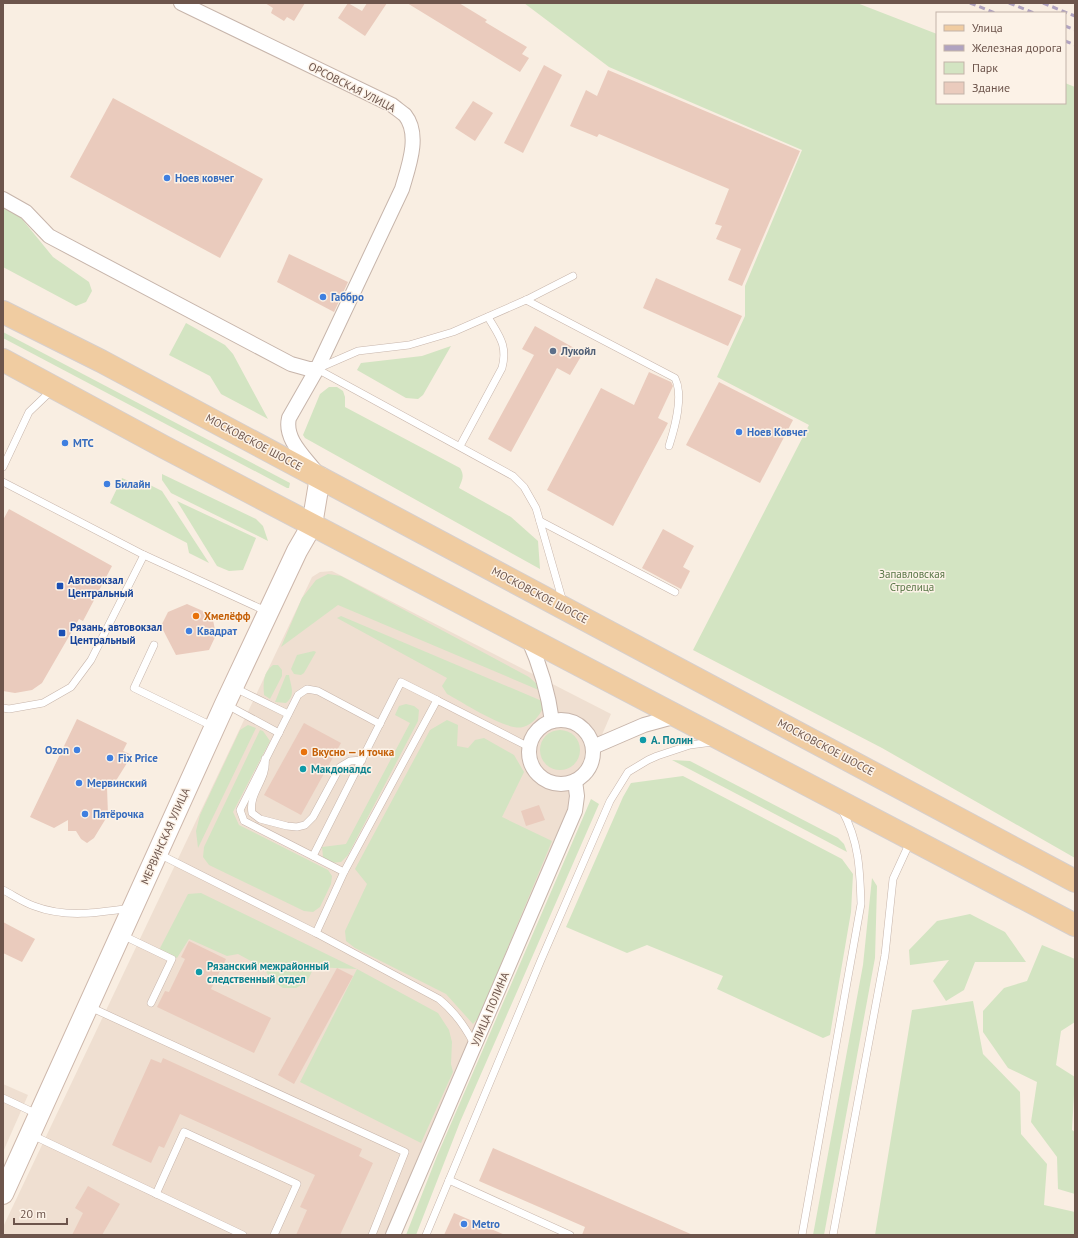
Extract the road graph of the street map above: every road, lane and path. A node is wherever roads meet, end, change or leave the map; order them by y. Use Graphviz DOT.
graph roads {
  1 [pos="181,3"];
  2 [pos="3,199"];
  3 [pos="573,276"];
  4 [pos="526,300"];
  5 [pos="3,312"];
  6 [pos="488,317"];
  7 [pos="3,360"];
  8 [pos="317,368"];
  9 [pos="54,388"];
  10 [pos="460,446"];
  11 [pos="669,446"];
  12 [pos="3,467"];
  13 [pos="320,477"];
  14 [pos="3,482"];
  15 [pos="540,521"];
  16 [pos="312,525"];
  17 [pos="144,555"];
  18 [pos="675,592"];
  19 [pos="565,608"];
  20 [pos="268,612"];
  21 [pos="528,637"];
  22 [pos="154,645"];
  23 [pos="229,695"];
  24 [pos="437,700"];
  25 [pos="3,708"];
  26 [pos="288,714"];
  27 [pos="677,716"];
  28 [pos="552,721"];
  29 [pos="380,724"];
  30 [pos="214,727"];
  31 [pos="279,732"];
  32 [pos="724,740"];
  33 [pos="529,747"];
  34 [pos="593,747"];
  35 [pos="265,758"];
  36 [pos="362,760"];
  37 [pos="574,781"];
  38 [pos="838,801"];
  39 [pos="911,840"];
  40 [pos="157,853"];
  41 [pos="313,856"];
  42 [pos="344,872"];
  43 [pos="1075,880"];
  44 [pos="3,890"];
  45 [pos="132,908"];
  46 [pos="1066,921"];
  47 [pos="316,933"];
  48 [pos="120,934"];
  49 [pos="151,1003"];
  50 [pos="88,1006"];
  51 [pos="474,1044"];
  52 [pos="3,1098"];
  53 [pos="39,1114"];
  54 [pos="30,1134"];
  55 [pos="449,1180"];
  56 [pos="3,1194"];
  57 [pos="156,1194"];
  58 [pos="243,1235"];
  59 [pos="274,1235"];
  60 [pos="372,1235"];
  61 [pos="393,1235"];
  62 [pos="426,1235"];
  63 [pos="570,1235"];
  64 [pos="802,1235"];
  65 [pos="833,1235"];
  1 -- 8 [label="street, ОРСОВСКАЯ УЛИЦА"];
  2 -- 8 [label="street"];
  3 -- 4 [label="lane"];
  4 -- 6 [label="lane"];
  4 -- 11 [label="lane"];
  5 -- 13 [label="main road, МОСКОВСКОЕ ШОССЕ"];
  6 -- 8 [label="lane"];
  6 -- 10 [label="lane"];
  7 -- 9 [label="main road"];
  8 -- 10 [label="lane"];
  8 -- 13 [label="street, ОРСОВСКАЯ УЛИЦА"];
  9 -- 12 [label="lane"];
  9 -- 16 [label="main road"];
  10 -- 15 [label="lane"];
  13 -- 16 [label="street, МЕРВИНСКАЯ УЛИЦА"];
  13 -- 19 [label="main road, МОСКОВСКОЕ ШОССЕ"];
  14 -- 17 [label="lane"];
  15 -- 18 [label="lane"];
  15 -- 19 [label="lane"];
  16 -- 20 [label="street, МЕРВИНСКАЯ УЛИЦА"];
  16 -- 21 [label="main road"];
  17 -- 20 [label="lane"];
  17 -- 25 [label="lane"];
  19 -- 43 [label="main road, МОСКОВСКОЕ ШОССЕ"];
  20 -- 23 [label="street, МЕРВИНСКАЯ УЛИЦА"];
  21 -- 27 [label="main road"];
  21 -- 28 [label="street"];
  22 -- 30 [label="lane"];
  23 -- 26 [label="lane"];
  23 -- 30 [label="street, МЕРВИНСКАЯ УЛИЦА"];
  23 -- 31 [label="lane"];
  24 -- 29 [label="lane"];
  24 -- 33 [label="lane"];
  24 -- 42 [label="lane"];
  26 -- 29 [label="lane"];
  26 -- 31 [label="lane"];
  27 -- 32 [label="main road"];
  27 -- 34 [label="street"];
  28 -- 33 [label="street"];
  28 -- 34 [label="street"];
  29 -- 36 [label="lane"];
  30 -- 40 [label="street, МЕРВИНСКАЯ УЛИЦА"];
  31 -- 35 [label="lane"];
  32 -- 38 [label="main road"];
  32 -- 55 [label="lane"];
  33 -- 37 [label="street"];
  34 -- 37 [label="street"];
  35 -- 36 [label="lane"];
  35 -- 41 [label="lane"];
  36 -- 41 [label="lane"];
  37 -- 51 [label="street, УЛИЦА ПОЛИНА"];
  38 -- 39 [label="main road"];
  38 -- 64 [label="lane"];
  39 -- 46 [label="main road"];
  39 -- 65 [label="lane"];
  40 -- 45 [label="street, МЕРВИНСКАЯ УЛИЦА"];
  40 -- 47 [label="lane"];
  41 -- 42 [label="lane"];
  42 -- 47 [label="lane"];
  44 -- 45 [label="lane"];
  45 -- 48 [label="street, МЕРВИНСКАЯ УЛИЦА"];
  47 -- 51 [label="lane"];
  48 -- 49 [label="lane"];
  48 -- 50 [label="street, МЕРВИНСКАЯ УЛИЦА"];
  50 -- 53 [label="street, МЕРВИНСКАЯ УЛИЦА"];
  50 -- 60 [label="lane"];
  51 -- 61 [label="street, УЛИЦА ПОЛИНА"];
  52 -- 53 [label="lane"];
  53 -- 54 [label="street, МЕРВИНСКАЯ УЛИЦА"];
  54 -- 56 [label="street, МЕРВИНСКАЯ УЛИЦА"];
  54 -- 57 [label="lane"];
  55 -- 62 [label="lane"];
  55 -- 63 [label="lane"];
  57 -- 58 [label="lane"];
  57 -- 59 [label="lane"];
}
